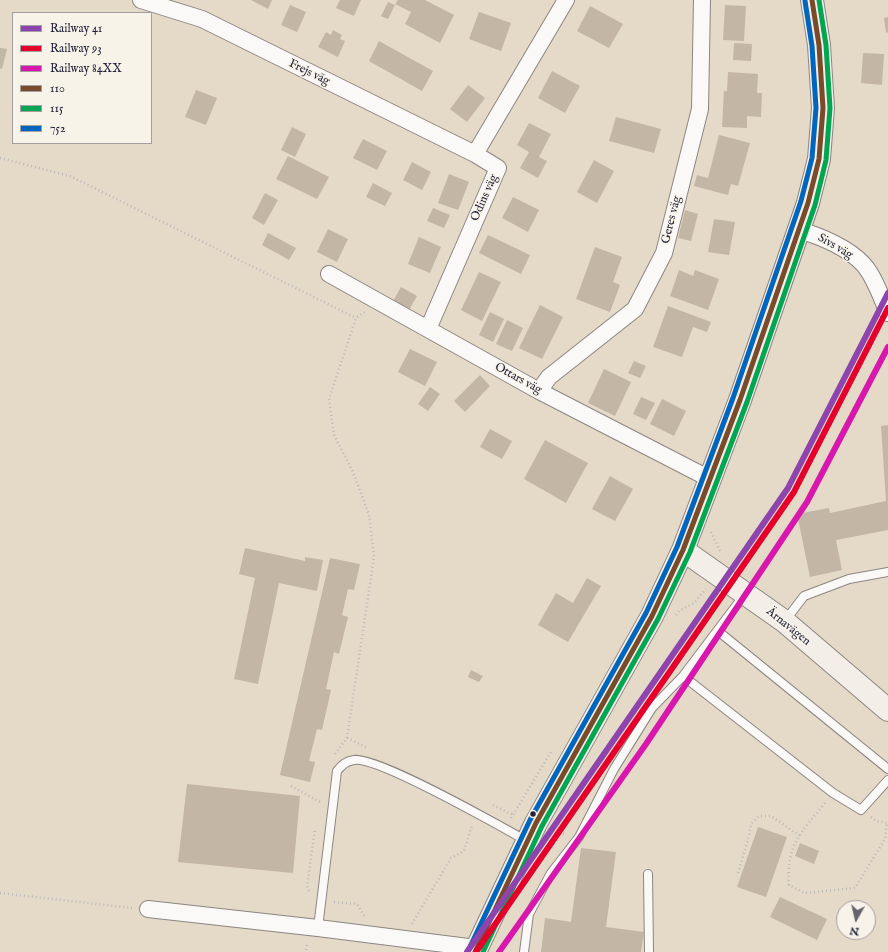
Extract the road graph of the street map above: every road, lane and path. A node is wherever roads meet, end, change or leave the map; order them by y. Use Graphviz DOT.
graph roads {
  1 [pos="141,0"];
  2 [pos="566,0"];
  3 [pos="702,0"];
  4 [pos="812,0"];
  5 [pos="475,154"];
  6 [pos="0,158"];
  7 [pos="799,230"];
  8 [pos="329,274"];
  9 [pos="384,305"];
  10 [pos="888,312"];
  11 [pos="356,318"];
  12 [pos="428,329"];
  13 [pos="539,391"];
  14 [pos="710,479"];
  15 [pos="683,550"];
  16 [pos="888,572"];
  17 [pos="745,594"];
  18 [pos="784,621"];
  19 [pos="718,631"];
  20 [pos="683,676"];
  21 [pos="888,710"];
  22 [pos="330,760"];
  23 [pos="888,769"];
  24 [pos="888,780"];
  25 [pos="833,793"];
  26 [pos="321,794"];
  27 [pos="319,808"];
  28 [pos="860,810"];
  29 [pos="476,813"];
  30 [pos="888,823"];
  31 [pos="316,827"];
  32 [pos="800,836"];
  33 [pos="527,841"];
  34 [pos="738,873"];
  35 [pos="648,874"];
  36 [pos="0,893"];
  37 [pos="322,900"];
  38 [pos="148,909"];
  39 [pos="367,920"];
  40 [pos="404,924"];
  41 [pos="318,928"];
  42 [pos="475,950"];
  43 [pos="524,952"];
  44 [pos="649,952"];
  1 -- 5 [label="street, Frejs väg"];
  2 -- 5 [label="street"];
  3 -- 13 [label="street, Geres väg"];
  4 -- 7 [label="main road"];
  5 -- 12 [label="street, Odins väg"];
  6 -- 11 [label="path"];
  7 -- 10 [label="street, Sivs väg"];
  7 -- 14 [label="main road"];
  8 -- 9 [label="street, Ottars väg"];
  9 -- 11 [label="path"];
  9 -- 12 [label="street, Ottars väg"];
  11 -- 22 [label="path"];
  12 -- 13 [label="street, Ottars väg"];
  13 -- 14 [label="street, Ottars väg"];
  14 -- 15 [label="main road"];
  15 -- 17 [label="main road, Ärnavägen"];
  15 -- 33 [label="main road"];
  16 -- 18 [label="lane"];
  17 -- 18 [label="main road, Ärnavägen"];
  17 -- 19 [label="lane"];
  18 -- 21 [label="main road, Ärnavägen"];
  19 -- 20 [label="lane"];
  19 -- 23 [label="lane"];
  20 -- 25 [label="lane"];
  20 -- 43 [label="lane"];
  24 -- 28 [label="lane"];
  25 -- 28 [label="lane"];
  25 -- 32 [label="path"];
  26 -- 27 [label="path"];
  28 -- 30 [label="path"];
  29 -- 33 [label="lane"];
  29 -- 37 [label="lane"];
  29 -- 40 [label="path"];
  30 -- 32 [label="path"];
  31 -- 37 [label="path"];
  32 -- 34 [label="path"];
  33 -- 42 [label="main road"];
  35 -- 44 [label="lane"];
  36 -- 38 [label="path"];
  37 -- 39 [label="path"];
  37 -- 41 [label="lane"];
  38 -- 41 [label="street"];
  41 -- 42 [label="street"];
}
